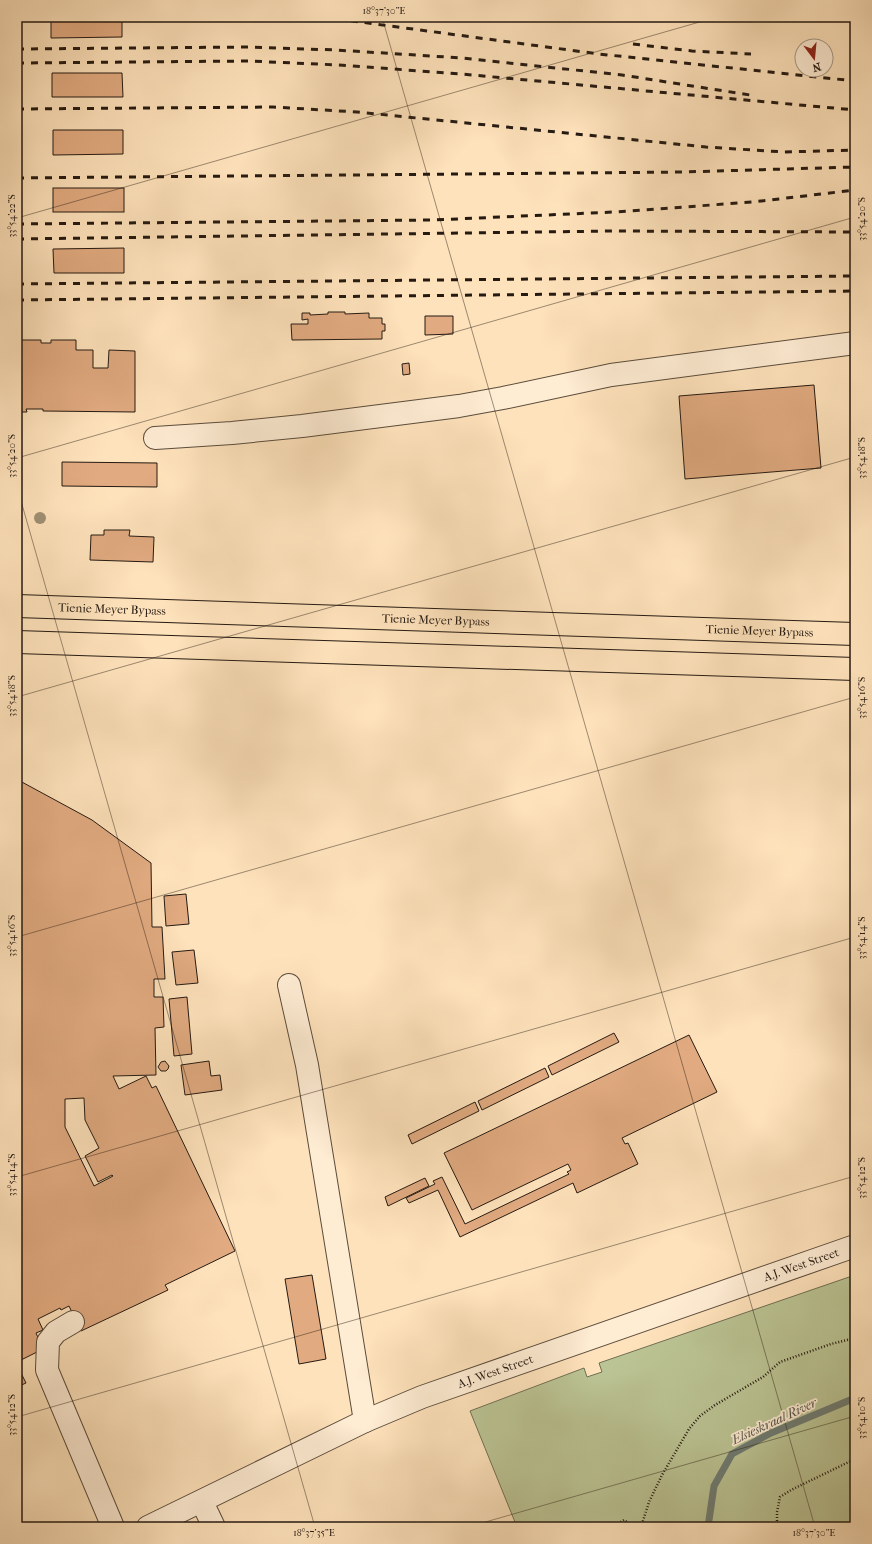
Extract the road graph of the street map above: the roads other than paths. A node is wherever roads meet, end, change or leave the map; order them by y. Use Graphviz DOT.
graph roads {
  1 [pos="855,343"];
  2 [pos="155,438"];
  3 [pos="17,606"];
  4 [pos="855,634"];
  5 [pos="17,642"];
  6 [pos="855,669"];
  7 [pos="289,985"];
  8 [pos="855,1246"];
  9 [pos="73,1322"];
  10 [pos="366,1421"];
  11 [pos="202,1502"];
  12 [pos="113,1527"];
  13 [pos="148,1527"];
  14 [pos="214,1527"];
  1 -- 2 [label="street"];
  3 -- 4 [label="main road, Tienie Meyer Bypass"];
  5 -- 6 [label="main road"];
  7 -- 10 [label="street"];
  8 -- 10 [label="street, A.J. West Street"];
  9 -- 12 [label="street"];
  10 -- 11 [label="street, A.J. West Street"];
  11 -- 13 [label="street, A.J. West Street"];
  11 -- 14 [label="street"];
}
